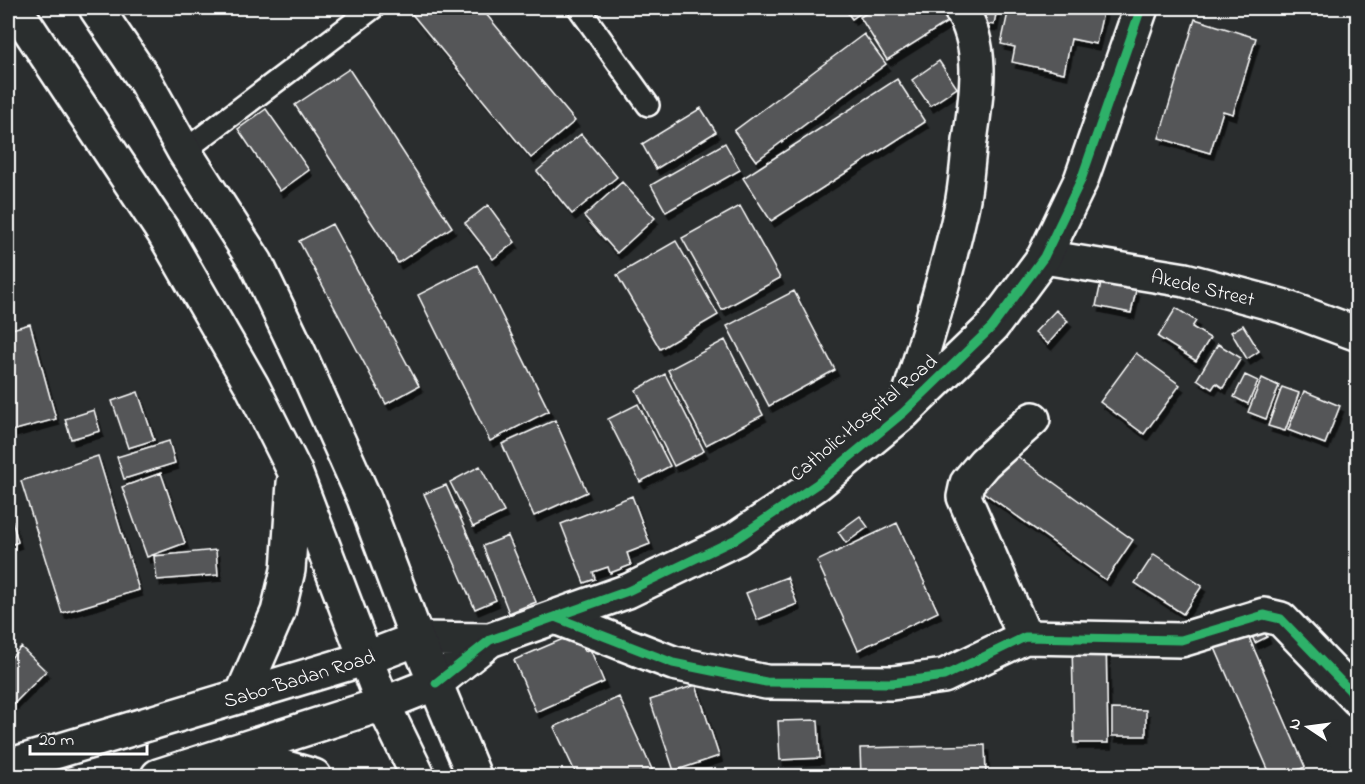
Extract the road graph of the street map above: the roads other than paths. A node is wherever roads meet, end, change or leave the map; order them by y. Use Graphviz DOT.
graph roads {
  1 [pos="15,8"];
  2 [pos="96,8"];
  3 [pos="373,8"];
  4 [pos="579,8"];
  5 [pos="1141,8"];
  6 [pos="965,12"];
  7 [pos="648,105"];
  8 [pos="184,151"];
  9 [pos="1044,257"];
  10 [pos="1358,334"];
  11 [pos="904,412"];
  12 [pos="1032,419"];
  13 [pos="295,472"];
  14 [pos="555,616"];
  15 [pos="1026,637"];
  16 [pos="417,639"];
  17 [pos="490,640"];
  18 [pos="367,658"];
  19 [pos="436,683"];
  20 [pos="242,695"];
  21 [pos="1358,699"];
  22 [pos="384,704"];
  23 [pos="171,718"];
  24 [pos="8,766"];
  25 [pos="200,766"];
  26 [pos="314,777"];
  27 [pos="418,777"];
  28 [pos="474,777"];
  1 -- 13 [label="main road"];
  2 -- 8 [label="main road"];
  3 -- 8 [label="lane"];
  4 -- 7 [label="lane"];
  5 -- 9 [label="main road, Catholic Hospital Road"];
  6 -- 11 [label="main road"];
  8 -- 16 [label="main road"];
  9 -- 10 [label="main road, Akede Street"];
  9 -- 11 [label="main road, Catholic Hospital Road"];
  11 -- 14 [label="main road, Catholic Hospital Road"];
  12 -- 15 [label="main road"];
  13 -- 18 [label="main road"];
  13 -- 20 [label="main road"];
  14 -- 15 [label="main road"];
  14 -- 17 [label="main road, Catholic Hospital Road"];
  15 -- 21 [label="main road"];
  16 -- 17 [label="main road, Catholic Hospital Road"];
  16 -- 18 [label="main road, Sabo-Badan Road"];
  16 -- 19 [label="main road"];
  17 -- 19 [label="main road, Catholic Hospital Road"];
  18 -- 20 [label="main road, Sabo-Badan Road"];
  18 -- 22 [label="main road"];
  19 -- 22 [label="main road"];
  19 -- 28 [label="main road"];
  20 -- 23 [label="main road, Sabo-Badan Road"];
  22 -- 25 [label="main road"];
  22 -- 27 [label="main road"];
  23 -- 24 [label="main road, Sabo-Badan Road"];
  23 -- 25 [label="main road"];
  25 -- 26 [label="main road"];
}
